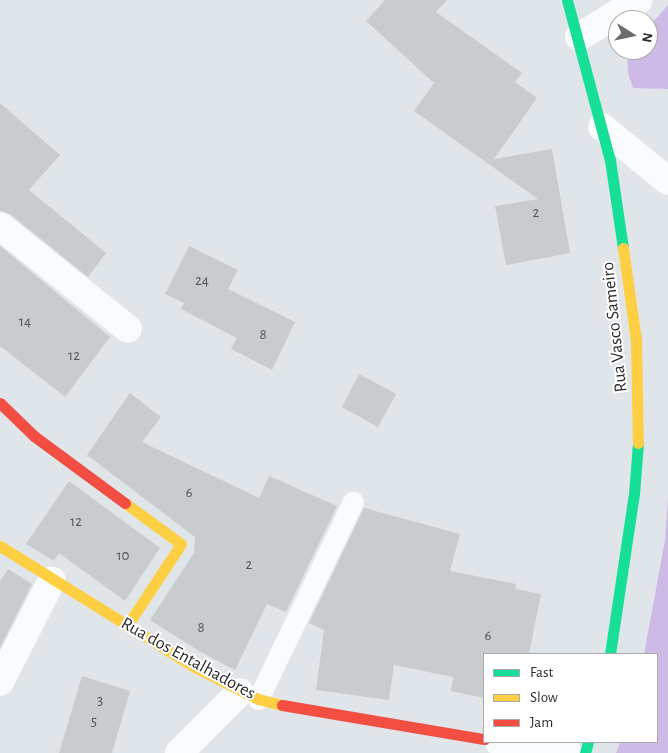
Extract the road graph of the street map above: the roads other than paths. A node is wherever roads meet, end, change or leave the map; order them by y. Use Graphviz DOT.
graph roads {
  1 [pos="568,0"];
  2 [pos="639,0"];
  3 [pos="579,37"];
  4 [pos="602,127"];
  5 [pos="668,181"];
  6 [pos="0,226"];
  7 [pos="128,329"];
  8 [pos="0,403"];
  9 [pos="353,502"];
  10 [pos="0,546"];
  11 [pos="52,580"];
  12 [pos="127,626"];
  13 [pos="610,653"];
  14 [pos="0,682"];
  15 [pos="249,695"];
  16 [pos="483,739"];
  17 [pos="505,743"];
  18 [pos="179,753"];
  19 [pos="568,753"];
  1 -- 3 [label="street, Rua Vasco Sameiro"];
  2 -- 3 [label="street"];
  3 -- 4 [label="street, Rua Vasco Sameiro"];
  4 -- 5 [label="street"];
  4 -- 13 [label="street, Rua Vasco Sameiro"];
  6 -- 7 [label="street"];
  8 -- 12 [label="street"];
  9 -- 15 [label="lane"];
  10 -- 11 [label="street, Rua dos Entalhadores"];
  11 -- 12 [label="street, Rua dos Entalhadores"];
  11 -- 14 [label="street"];
  12 -- 15 [label="street, Rua dos Entalhadores"];
  15 -- 16 [label="street, Rua dos Entalhadores"];
  15 -- 18 [label="street"];
  17 -- 19 [label="street"];
}
